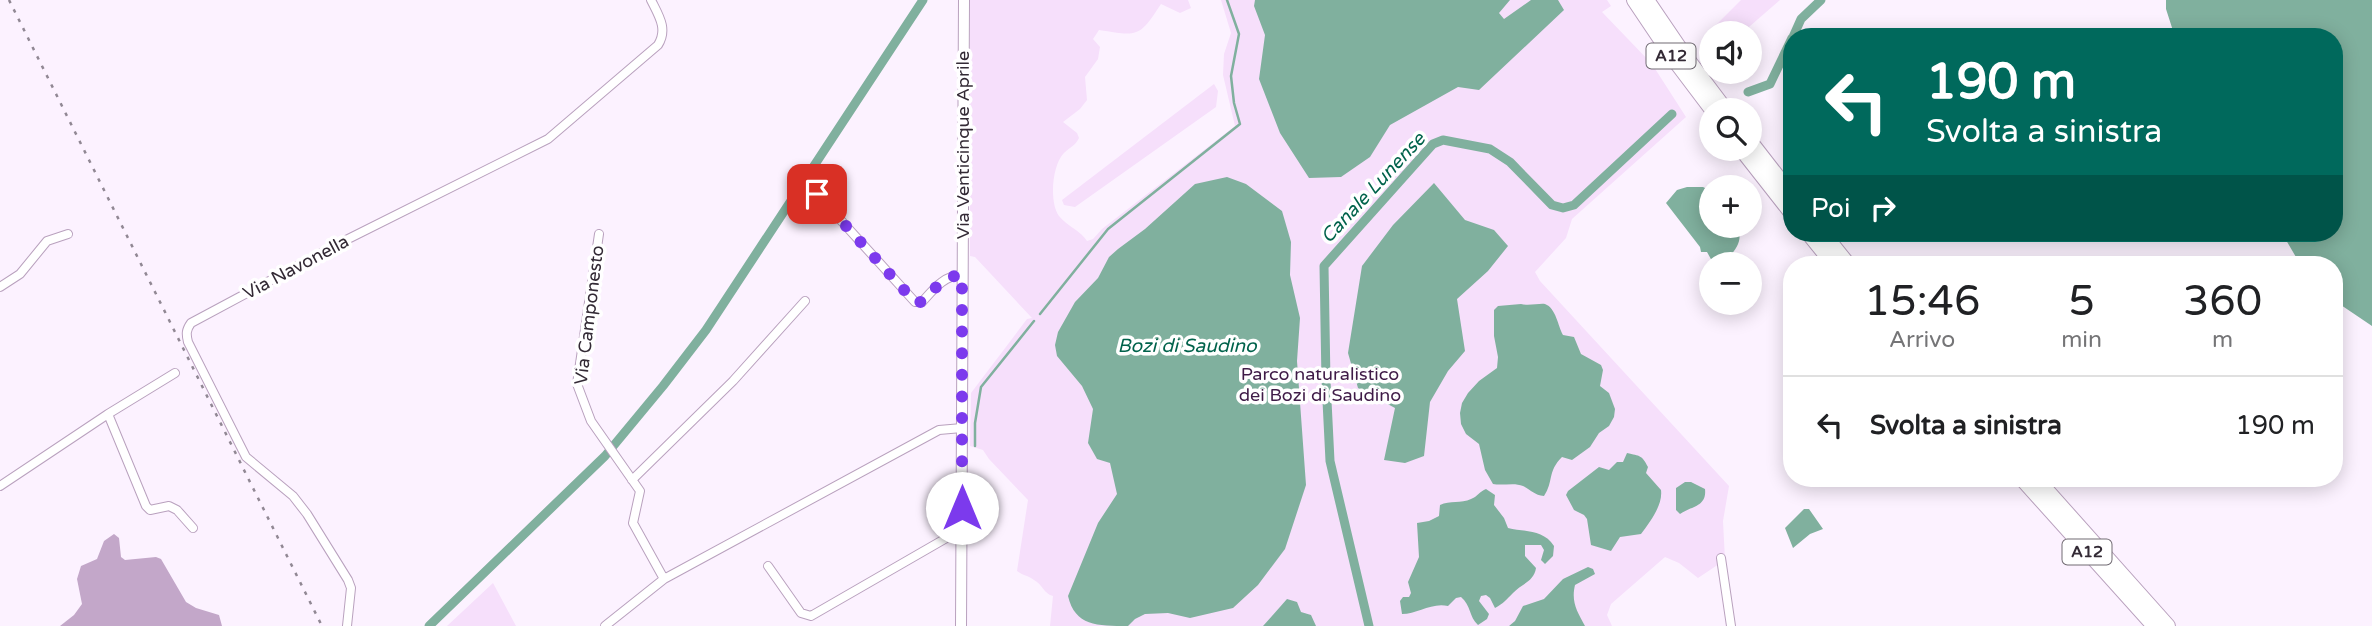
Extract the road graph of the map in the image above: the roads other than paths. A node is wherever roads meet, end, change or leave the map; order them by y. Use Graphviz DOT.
graph roads {
  1 [pos="651,0"];
  2 [pos="964,0"];
  3 [pos="1634,0"];
  4 [pos="1647,0"];
  5 [pos="1703,98"];
  6 [pos="1718,98"];
  7 [pos="1762,156"];
  8 [pos="1750,161"];
  9 [pos="1783,183"];
  10 [pos="817,194"];
  11 [pos="1783,203"];
  12 [pos="68,234"];
  13 [pos="598,234"];
  14 [pos="1815,242"];
  15 [pos="1830,242"];
  16 [pos="1827,256"];
  17 [pos="1842,256"];
  18 [pos="962,275"];
  19 [pos="0,287"];
  20 [pos="805,301"];
  21 [pos="175,373"];
  22 [pos="108,414"];
  23 [pos="962,428"];
  24 [pos="632,480"];
  25 [pos="0,486"];
  26 [pos="2029,487"];
  27 [pos="2044,487"];
  28 [pos="193,528"];
  29 [pos="962,529"];
  30 [pos="1721,558"];
  31 [pos="768,566"];
  32 [pos="664,579"];
  33 [pos="347,626"];
  34 [pos="605,626"];
  35 [pos="961,626"];
  36 [pos="1731,626"];
  37 [pos="2154,626"];
  38 [pos="2168,626"];
  1 -- 33 [label="street, Via Navonella"];
  2 -- 18 [label="main road, Via Venticinque Aprile"];
  3 -- 5 [label="highway, A12 / A12"];
  4 -- 6 [label="highway, A12 / A12"];
  7 -- 9 [label="highway"];
  8 -- 11 [label="highway"];
  10 -- 18 [label="street"];
  12 -- 19 [label="street"];
  13 -- 24 [label="street, Via Camponesto"];
  14 -- 16 [label="highway"];
  15 -- 17 [label="highway"];
  18 -- 23 [label="main road, Via Venticinque Aprile"];
  20 -- 24 [label="street"];
  21 -- 22 [label="street"];
  22 -- 25 [label="street"];
  22 -- 28 [label="street"];
  23 -- 29 [label="main road, Via Venticinque Aprile"];
  23 -- 32 [label="street"];
  24 -- 32 [label="street"];
  26 -- 37 [label="highway, A12 / A12"];
  27 -- 38 [label="highway, A12 / A12"];
  29 -- 31 [label="street"];
  29 -- 35 [label="main road, Via Venticinque Aprile"];
  30 -- 36 [label="street"];
  32 -- 34 [label="street"];
}
